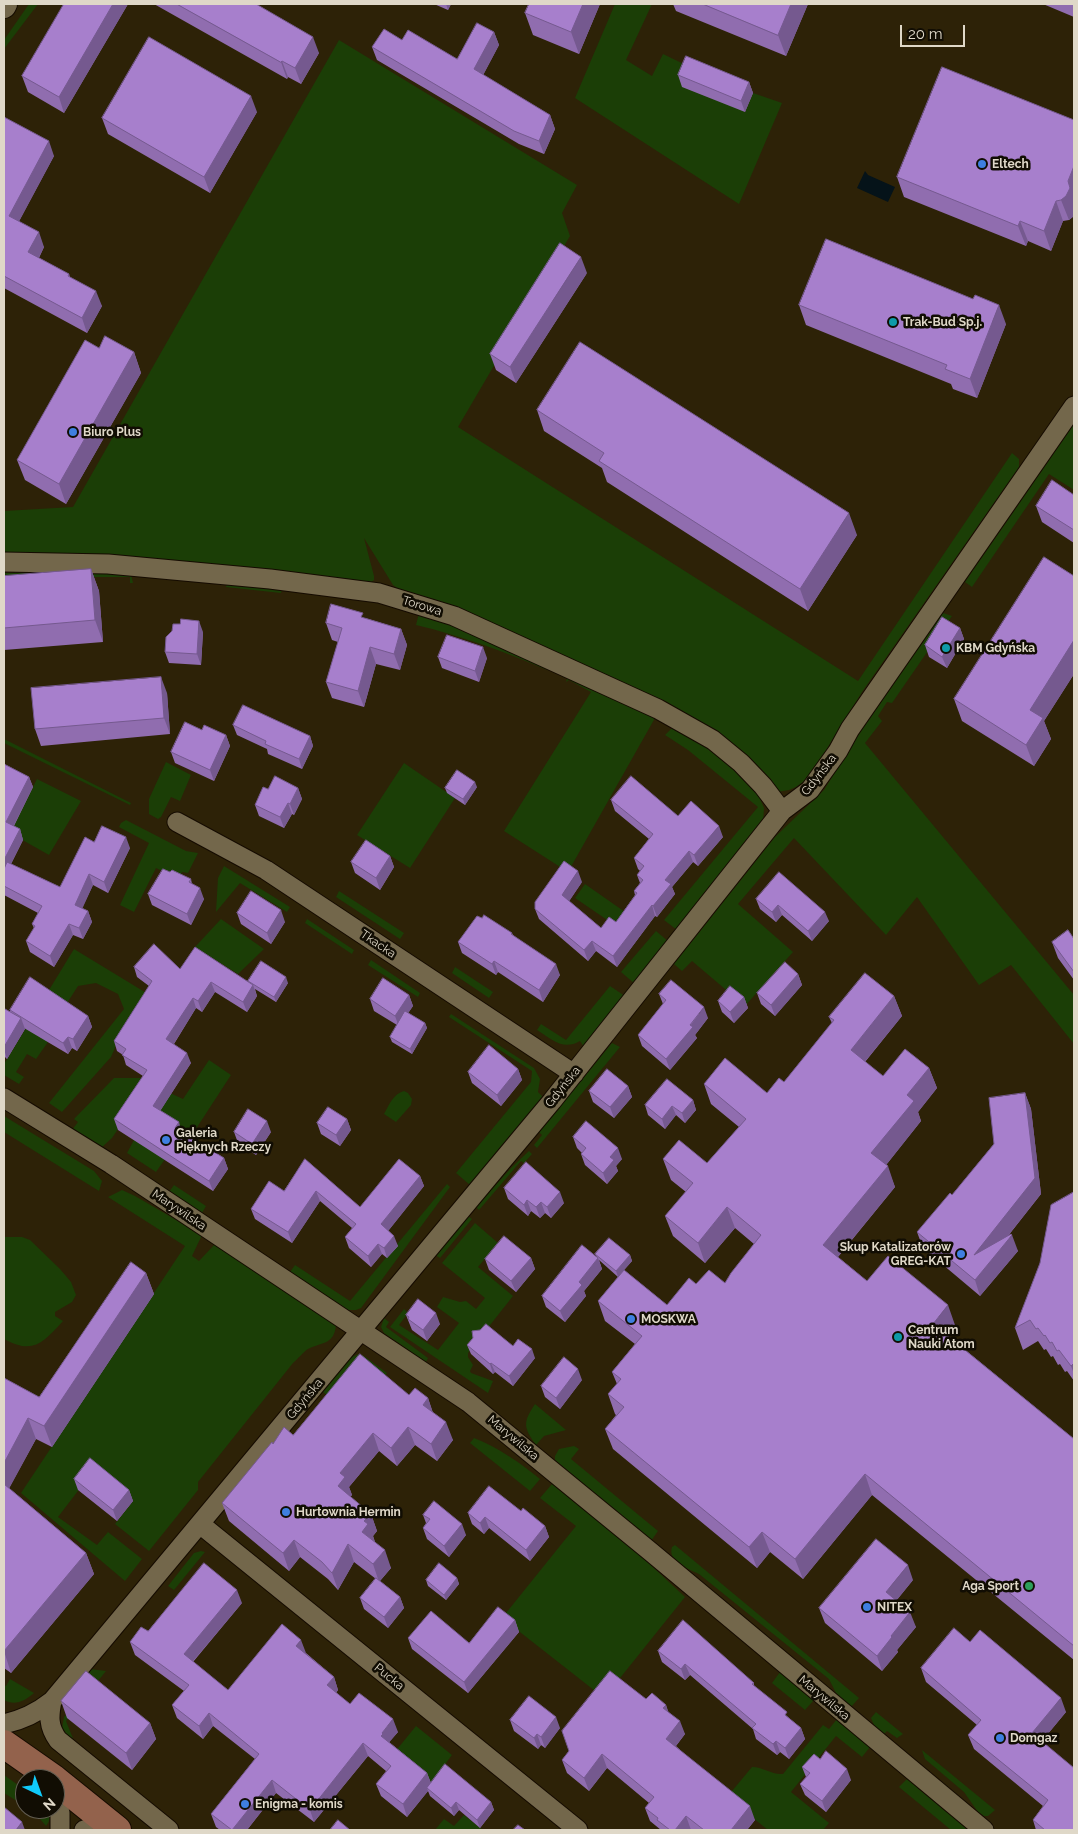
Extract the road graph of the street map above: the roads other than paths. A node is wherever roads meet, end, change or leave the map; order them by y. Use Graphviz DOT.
graph roads {
  1 [pos="1074,406"];
  2 [pos="4,562"];
  3 [pos="782,811"];
  4 [pos="176,822"];
  5 [pos="574,1074"];
  6 [pos="4,1098"];
  7 [pos="362,1331"];
  8 [pos="200,1524"];
  9 [pos="52,1701"];
  10 [pos="4,1724"];
  11 [pos="4,1744"];
  12 [pos="36,1769"];
  13 [pos="65,1791"];
  14 [pos="114,1828"];
  15 [pos="84,1830"];
  16 [pos="169,1830"];
  17 [pos="578,1830"];
  18 [pos="984,1830"];
  1 -- 3 [label="street, Gdyńska"];
  2 -- 3 [label="street, Torowa"];
  3 -- 5 [label="street, Gdyńska"];
  4 -- 5 [label="street, Tkacka"];
  5 -- 7 [label="street, Gdyńska"];
  6 -- 7 [label="street, Marywilska"];
  7 -- 8 [label="street, Gdyńska"];
  7 -- 18 [label="street, Marywilska"];
  8 -- 9 [label="street, Gdyńska"];
  8 -- 17 [label="street, Pucka"];
  9 -- 10 [label="street, Gdyńska"];
  9 -- 16 [label="street"];
  11 -- 12 [label="main road"];
  13 -- 14 [label="main road"];
  14 -- 15 [label="street"];
}
